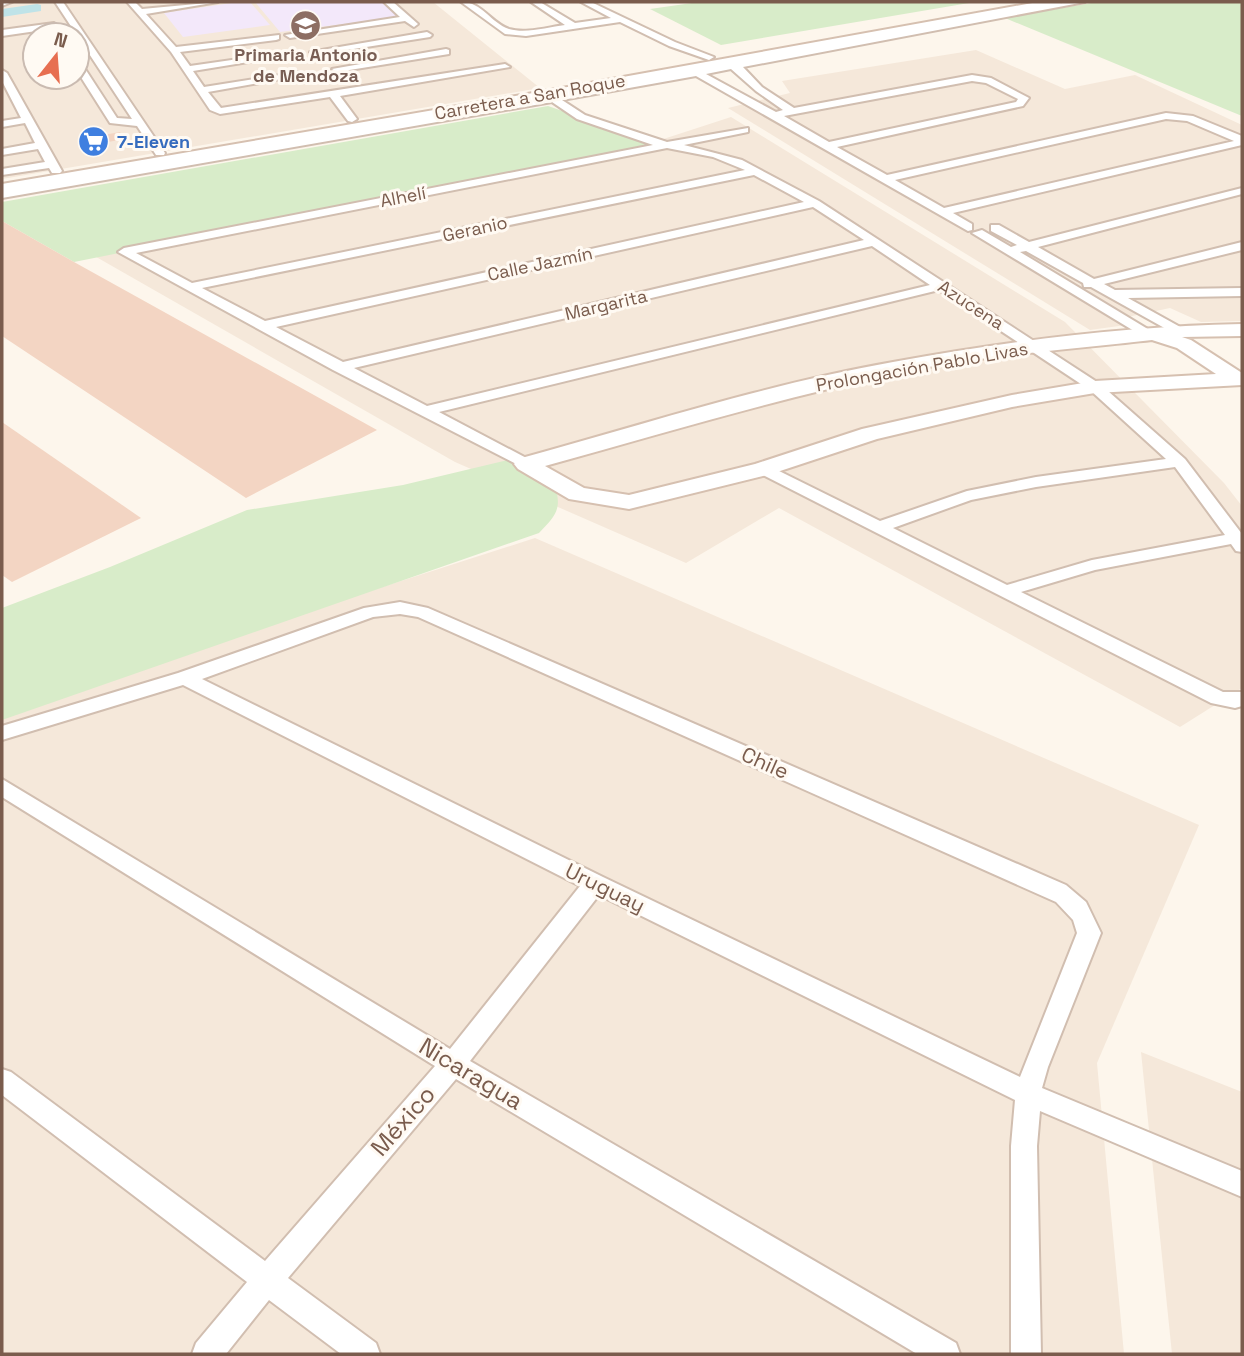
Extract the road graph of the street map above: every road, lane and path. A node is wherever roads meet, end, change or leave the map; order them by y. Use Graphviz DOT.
graph roads {
  1 [pos="2,2"];
  2 [pos="8,2"];
  3 [pos="131,2"];
  4 [pos="214,2"];
  5 [pos="388,2"];
  6 [pos="465,2"];
  7 [pos="535,2"];
  8 [pos="585,2"];
  9 [pos="1017,2"];
  10 [pos="1057,2"];
  11 [pos="1081,2"];
  12 [pos="62,6"];
  13 [pos="139,12"];
  14 [pos="408,18"];
  15 [pos="616,19"];
  16 [pos="51,21"];
  17 [pos="573,26"];
  18 [pos="21,32"];
  19 [pos="2,33"];
  20 [pos="290,35"];
  21 [pos="427,35"];
  22 [pos="276,37"];
  23 [pos="668,45"];
  24 [pos="174,50"];
  25 [pos="315,52"];
  26 [pos="678,56"];
  27 [pos="280,57"];
  28 [pos="458,63"];
  29 [pos="704,65"];
  30 [pos="732,65"];
  31 [pos="505,67"];
  32 [pos="188,69"];
  33 [pos="337,69"];
  34 [pos="299,75"];
  35 [pos="606,76"];
  36 [pos="3,77"];
  37 [pos="91,85"];
  38 [pos="759,89"];
  39 [pos="202,90"];
  40 [pos="736,93"];
  41 [pos="559,94"];
  42 [pos="334,95"];
  43 [pos="492,96"];
  44 [pos="16,100"];
  45 [pos="2,102"];
  46 [pos="590,105"];
  47 [pos="792,111"];
  48 [pos="611,115"];
  49 [pos="775,115"];
  50 [pos="425,116"];
  51 [pos="352,119"];
  52 [pos="27,120"];
  53 [pos="137,123"];
  54 [pos="2,124"];
  55 [pos="744,130"];
  56 [pos="297,138"];
  57 [pos="1242,141"];
  58 [pos="843,143"];
  59 [pos="40,145"];
  60 [pos="666,145"];
  61 [pos="686,145"];
  62 [pos="827,146"];
  63 [pos="2,152"];
  64 [pos="160,153"];
  65 [pos="54,168"];
  66 [pos="756,171"];
  67 [pos="901,176"];
  68 [pos="885,179"];
  69 [pos="3,182"];
  70 [pos="1242,191"];
  71 [pos="815,203"];
  72 [pos="960,209"];
  73 [pos="943,212"];
  74 [pos="981,228"];
  75 [pos="873,242"];
  76 [pos="1242,246"];
  77 [pos="1028,247"];
  78 [pos="1010,251"];
  79 [pos="1093,284"];
  80 [pos="194,286"];
  81 [pos="941,286"];
  82 [pos="1077,292"];
  83 [pos="1242,292"];
  84 [pos="1113,294"];
  85 [pos="266,325"];
  86 [pos="1242,330"];
  87 [pos="1149,334"];
  88 [pos="1180,337"];
  89 [pos="1035,346"];
  90 [pos="338,367"];
  91 [pos="1240,379"];
  92 [pos="1095,387"];
  93 [pos="425,411"];
  94 [pos="1179,462"];
  95 [pos="526,464"];
  96 [pos="763,469"];
  97 [pos="880,527"];
  98 [pos="1240,542"];
  99 [pos="1008,590"];
  100 [pos="185,678"];
  101 [pos="1242,699"];
  102 [pos="2,733"];
  103 [pos="2,787"];
  104 [pos="595,883"];
  105 [pos="453,1064"];
  106 [pos="2,1080"];
  107 [pos="1028,1094"];
  108 [pos="1242,1184"];
  109 [pos="266,1281"];
  110 [pos="207,1354"];
  111 [pos="365,1354"];
  112 [pos="945,1354"];
  113 [pos="1026,1354"];
  1 -- 2 [label="street"];
  3 -- 13 [label="street"];
  4 -- 13 [label="street"];
  5 -- 14 [label="street"];
  6 -- 17 [label="street"];
  7 -- 17 [label="street"];
  8 -- 15 [label="street"];
  9 -- 29 [label="main road, Carretera a San Roque"];
  10 -- 29 [label="main road, Carretera a San Roque"];
  11 -- 30 [label="street"];
  12 -- 16 [label="street"];
  12 -- 53 [label="street"];
  13 -- 24 [label="street"];
  14 -- 20 [label="street"];
  14 -- 21 [label="street"];
  15 -- 17 [label="street"];
  15 -- 23 [label="street"];
  18 -- 19 [label="street"];
  21 -- 25 [label="street"];
  21 -- 28 [label="street"];
  22 -- 24 [label="street"];
  23 -- 26 [label="street"];
  23 -- 29 [label="street"];
  24 -- 32 [label="street"];
  27 -- 32 [label="street"];
  28 -- 31 [label="street"];
  28 -- 33 [label="street"];
  28 -- 42 [label="street"];
  29 -- 30 [label="street"];
  29 -- 30 [label="street"];
  29 -- 35 [label="main road, Carretera a San Roque"];
  29 -- 40 [label="street"];
  29 -- 41 [label="main road, Carretera a San Roque"];
  30 -- 38 [label="street"];
  32 -- 39 [label="street"];
  34 -- 39 [label="street"];
  35 -- 41 [label="main road"];
  35 -- 43 [label="main road, Carretera a San Roque"];
  36 -- 44 [label="street"];
  37 -- 53 [label="street"];
  38 -- 40 [label="street"];
  38 -- 47 [label="street"];
  39 -- 42 [label="street"];
  40 -- 49 [label="street"];
  41 -- 43 [label="main road"];
  41 -- 46 [label="street"];
  41 -- 50 [label="main road, Carretera a San Roque"];
  41 -- 60 [label="street"];
  41 -- 69 [label="street"];
  42 -- 51 [label="street"];
  43 -- 51 [label="main road, Carretera a San Roque"];
  44 -- 45 [label="street"];
  44 -- 52 [label="street"];
  47 -- 49 [label="street"];
  47 -- 58 [label="street"];
  47 -- 58 [label="street"];
  48 -- 61 [label="street, Azucena"];
  49 -- 62 [label="street"];
  50 -- 51 [label="main road"];
  50 -- 56 [label="main road, Carretera a San Roque"];
  51 -- 56 [label="main road"];
  51 -- 64 [label="main road, Carretera a San Roque"];
  52 -- 54 [label="street"];
  52 -- 59 [label="street"];
  53 -- 64 [label="street"];
  55 -- 61 [label="street, Alhelí"];
  56 -- 69 [label="main road, Carretera a San Roque"];
  57 -- 67 [label="street"];
  57 -- 72 [label="street"];
  58 -- 62 [label="street"];
  58 -- 67 [label="street"];
  59 -- 63 [label="street"];
  59 -- 65 [label="street"];
  60 -- 61 [label="street, Alhelí"];
  60 -- 80 [label="street, Alhelí"];
  61 -- 66 [label="street, Azucena"];
  62 -- 68 [label="street"];
  64 -- 65 [label="main road, Carretera a San Roque"];
  65 -- 69 [label="main road, Carretera a San Roque"];
  66 -- 71 [label="street, Azucena"];
  66 -- 80 [label="street, Geranio"];
  67 -- 68 [label="street"];
  67 -- 72 [label="street"];
  68 -- 73 [label="street"];
  70 -- 77 [label="street"];
  71 -- 75 [label="street, Azucena"];
  71 -- 85 [label="street, Calle Jazmín"];
  72 -- 73 [label="street"];
  72 -- 74 [label="street"];
  73 -- 74 [label="street"];
  74 -- 77 [label="street"];
  74 -- 78 [label="street"];
  75 -- 81 [label="street, Azucena"];
  75 -- 90 [label="street, Margarita"];
  76 -- 79 [label="street"];
  77 -- 78 [label="street"];
  77 -- 79 [label="street"];
  78 -- 82 [label="street"];
  79 -- 82 [label="street"];
  79 -- 84 [label="street"];
  80 -- 85 [label="street"];
  81 -- 89 [label="street, Azucena"];
  81 -- 93 [label="street"];
  82 -- 84 [label="street"];
  82 -- 87 [label="street"];
  83 -- 84 [label="street"];
  84 -- 88 [label="street"];
  85 -- 90 [label="street"];
  86 -- 88 [label="main road"];
  87 -- 88 [label="main road"];
  87 -- 89 [label="main road, Prolongación Pablo Livas"];
  88 -- 91 [label="main road"];
  89 -- 92 [label="street, Azucena"];
  89 -- 95 [label="main road, Prolongación Pablo Livas"];
  90 -- 93 [label="street"];
  91 -- 92 [label="main road"];
  92 -- 94 [label="street, Azucena"];
  92 -- 96 [label="main road"];
  93 -- 95 [label="street"];
  94 -- 97 [label="street"];
  94 -- 98 [label="street, Azucena"];
  95 -- 96 [label="main road"];
  96 -- 97 [label="street"];
  97 -- 99 [label="street"];
  98 -- 99 [label="street"];
  99 -- 101 [label="street"];
  100 -- 102 [label="street, Chile"];
  100 -- 104 [label="street, Uruguay"];
  100 -- 107 [label="street, Chile"];
  103 -- 105 [label="street, Nicaragua"];
  104 -- 105 [label="street, México"];
  104 -- 107 [label="street, Uruguay"];
  105 -- 109 [label="street, México"];
  105 -- 112 [label="street, Nicaragua"];
  106 -- 109 [label="street"];
  107 -- 108 [label="street, Uruguay"];
  107 -- 113 [label="street"];
  109 -- 110 [label="street, México"];
  109 -- 111 [label="street"];
}
